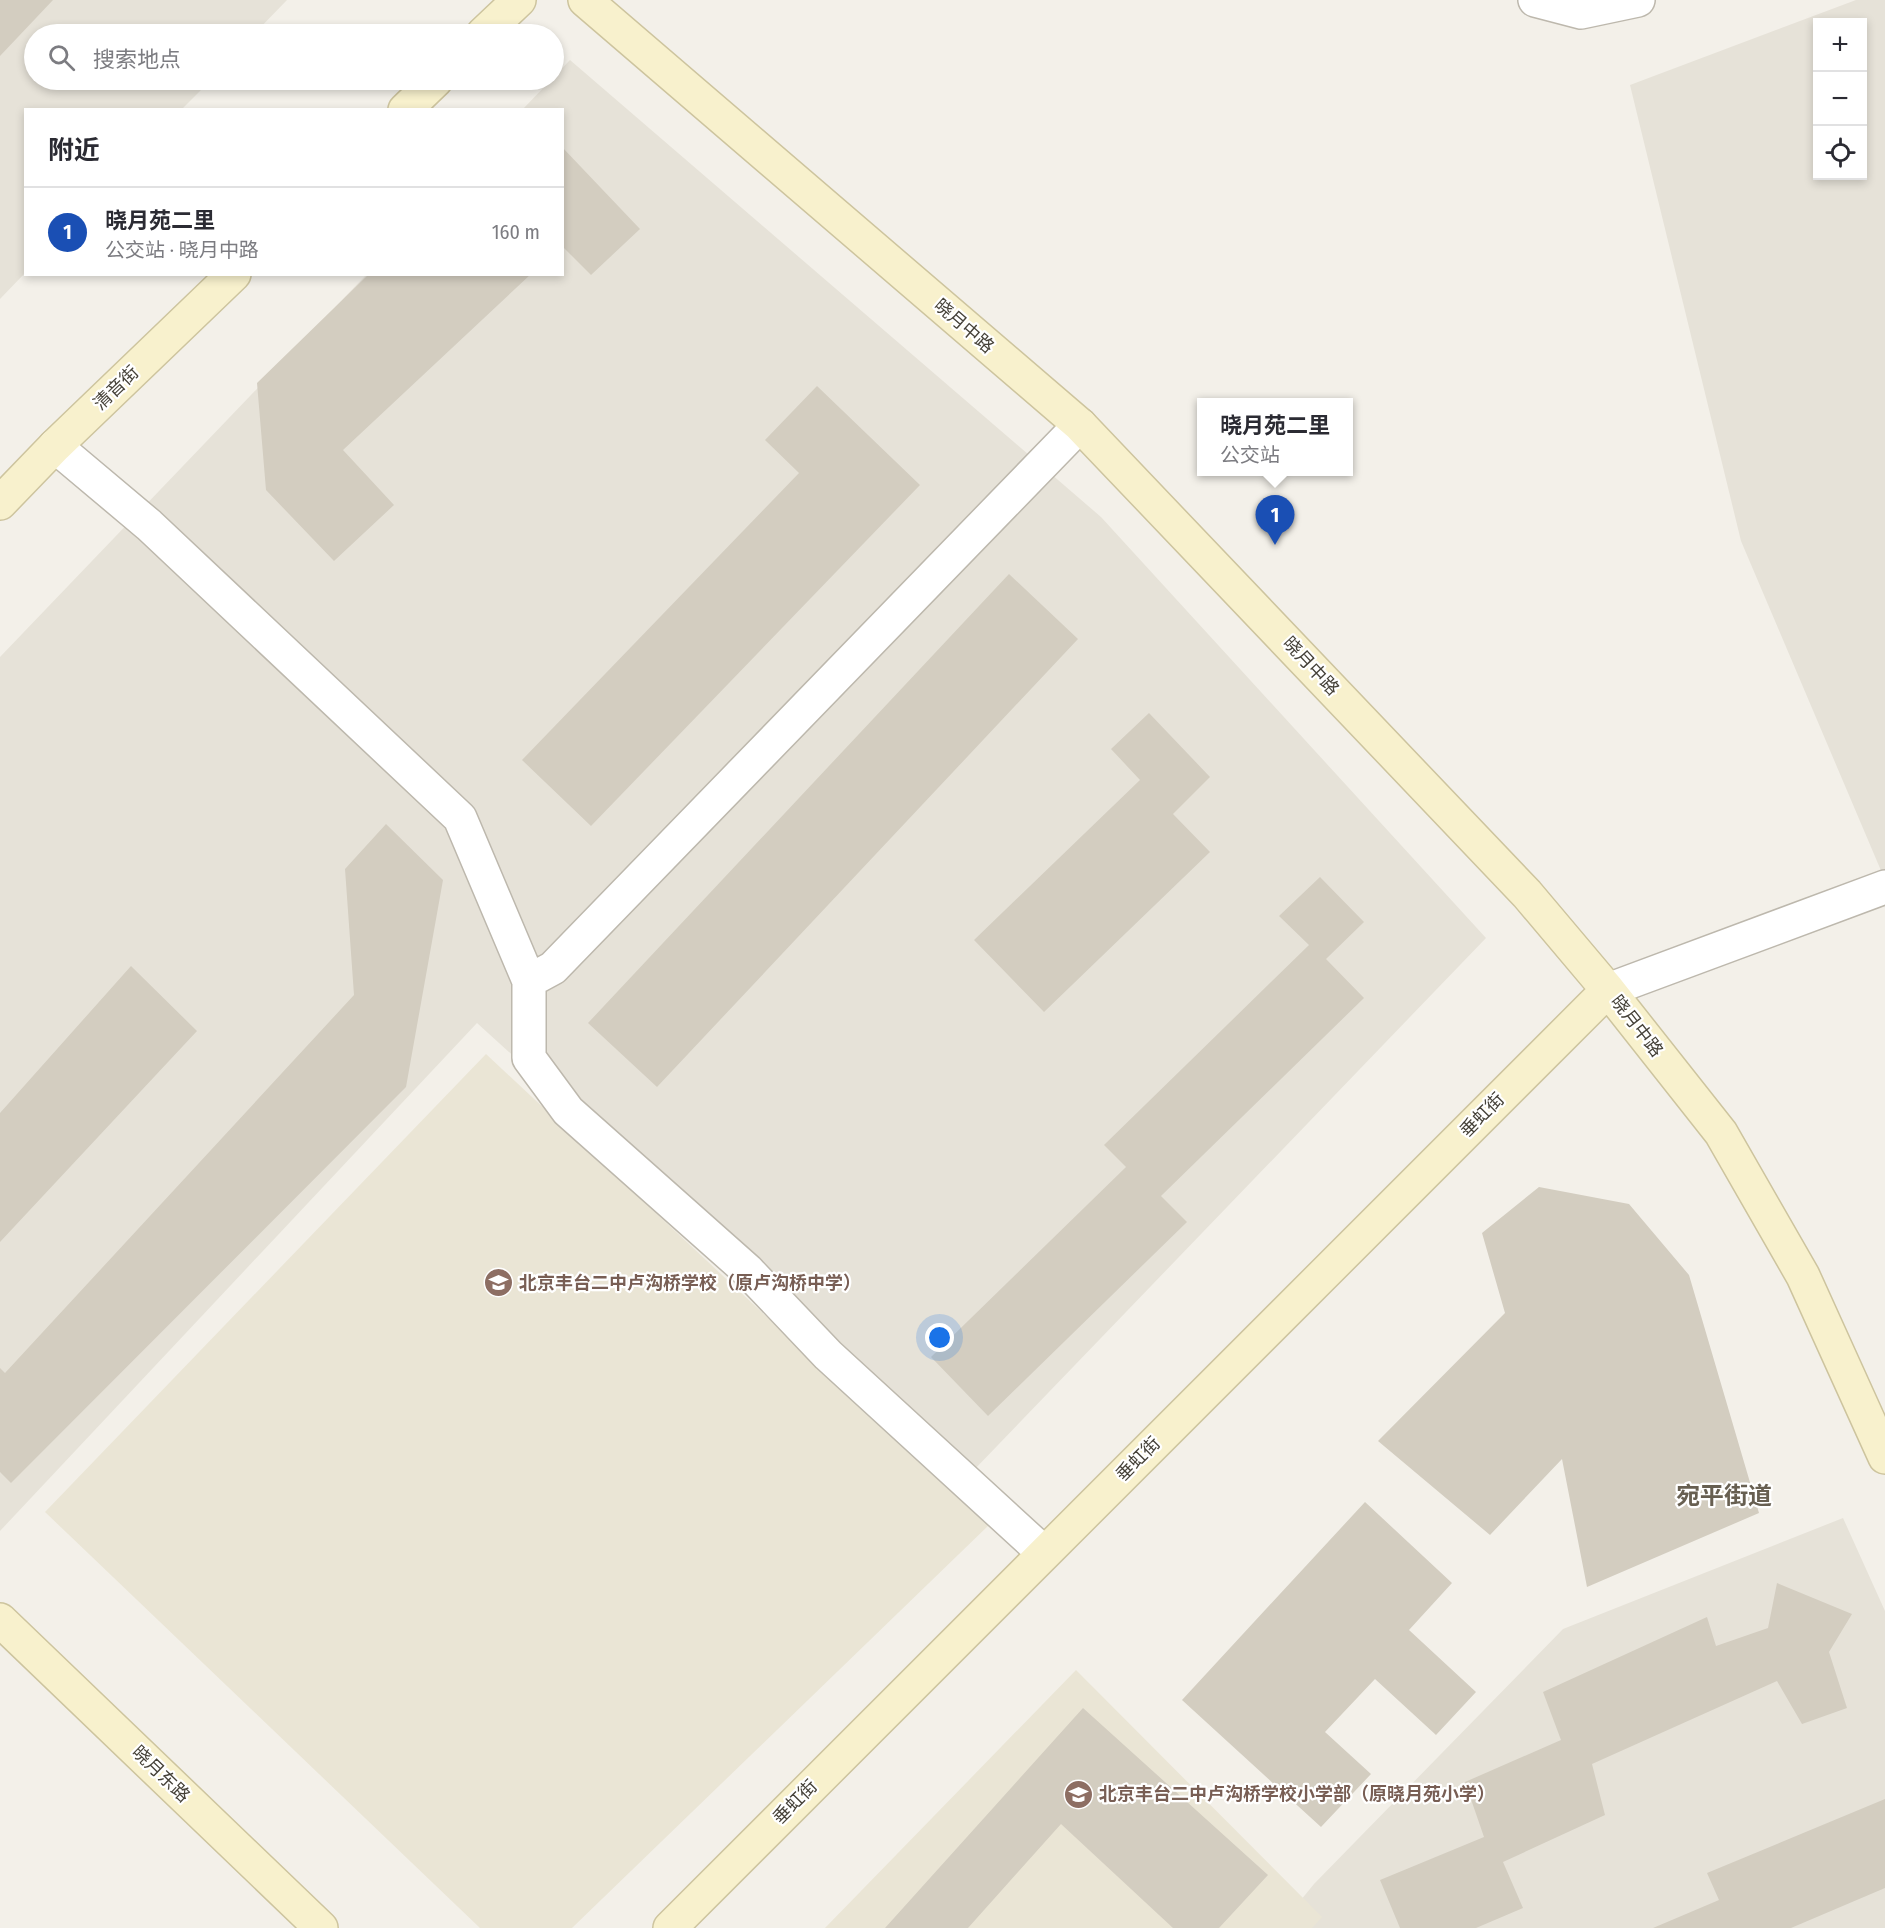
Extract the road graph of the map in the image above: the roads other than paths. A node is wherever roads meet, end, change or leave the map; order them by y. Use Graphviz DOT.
graph roads {
  1 [pos="519,0"];
  2 [pos="585,0"];
  3 [pos="1535,0"];
  4 [pos="1638,0"];
  5 [pos="494,24"];
  6 [pos="426,90"];
  7 [pos="407,108"];
  8 [pos="232,276"];
  9 [pos="1080,426"];
  10 [pos="55,446"];
  11 [pos="0,503"];
  12 [pos="1885,887"];
  13 [pos="529,981"];
  14 [pos="1608,990"];
  15 [pos="1885,1457"];
  16 [pos="1044,1553"];
  17 [pos="0,1620"];
  18 [pos="321,1928"];
  19 [pos="670,1928"];
  1 -- 5 [label="street"];
  2 -- 9 [label="street, 晓月中路"];
  3 -- 4 [label="street"];
  6 -- 7 [label="street"];
  8 -- 10 [label="street, 清音街"];
  9 -- 13 [label="street"];
  9 -- 14 [label="street, 晓月中路"];
  10 -- 11 [label="street, 清音街"];
  10 -- 13 [label="street"];
  12 -- 14 [label="street"];
  13 -- 16 [label="street"];
  14 -- 15 [label="street, 晓月中路"];
  14 -- 16 [label="street, 垂虹街"];
  16 -- 19 [label="street, 垂虹街"];
  17 -- 18 [label="street, 晓月东路"];
}
